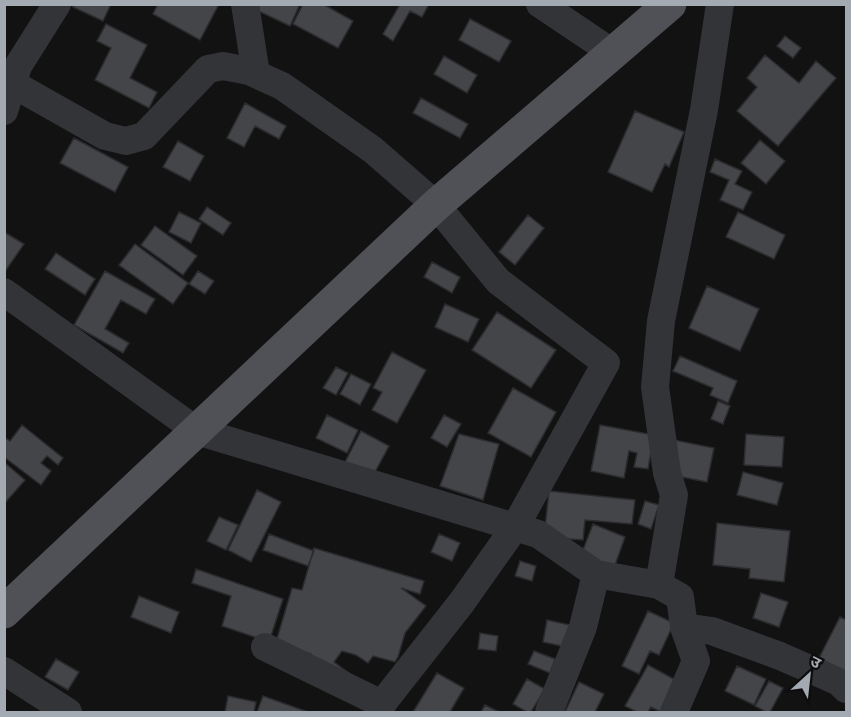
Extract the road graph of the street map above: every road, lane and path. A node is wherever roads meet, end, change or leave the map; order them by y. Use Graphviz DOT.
graph roads {
  1 [pos="57,4"];
  2 [pos="246,4"];
  3 [pos="540,4"];
  4 [pos="670,4"];
  5 [pos="720,4"];
  6 [pos="613,53"];
  7 [pos="12,68"];
  8 [pos="256,74"];
  9 [pos="4,111"];
  10 [pos="436,205"];
  11 [pos="4,292"];
  12 [pos="197,431"];
  13 [pos="515,527"];
  14 [pos="596,574"];
  15 [pos="659,585"];
  16 [pos="4,612"];
  17 [pos="684,627"];
  18 [pos="265,646"];
  19 [pos="4,671"];
  20 [pos="846,689"];
  21 [pos="380,708"];
  22 [pos="68,712"];
  23 [pos="549,712"];
  24 [pos="674,712"];
  1 -- 7 [label="street"];
  2 -- 8 [label="street"];
  3 -- 6 [label="street"];
  4 -- 6 [label="main road"];
  5 -- 15 [label="street"];
  6 -- 10 [label="main road"];
  7 -- 8 [label="street"];
  7 -- 9 [label="street"];
  8 -- 10 [label="street"];
  10 -- 12 [label="main road"];
  10 -- 13 [label="street"];
  11 -- 12 [label="street"];
  12 -- 13 [label="street"];
  12 -- 16 [label="main road"];
  13 -- 14 [label="street"];
  13 -- 21 [label="street"];
  14 -- 15 [label="street"];
  14 -- 23 [label="street"];
  15 -- 17 [label="street"];
  17 -- 20 [label="street"];
  17 -- 24 [label="street"];
  18 -- 21 [label="street"];
  19 -- 22 [label="street"];
}
